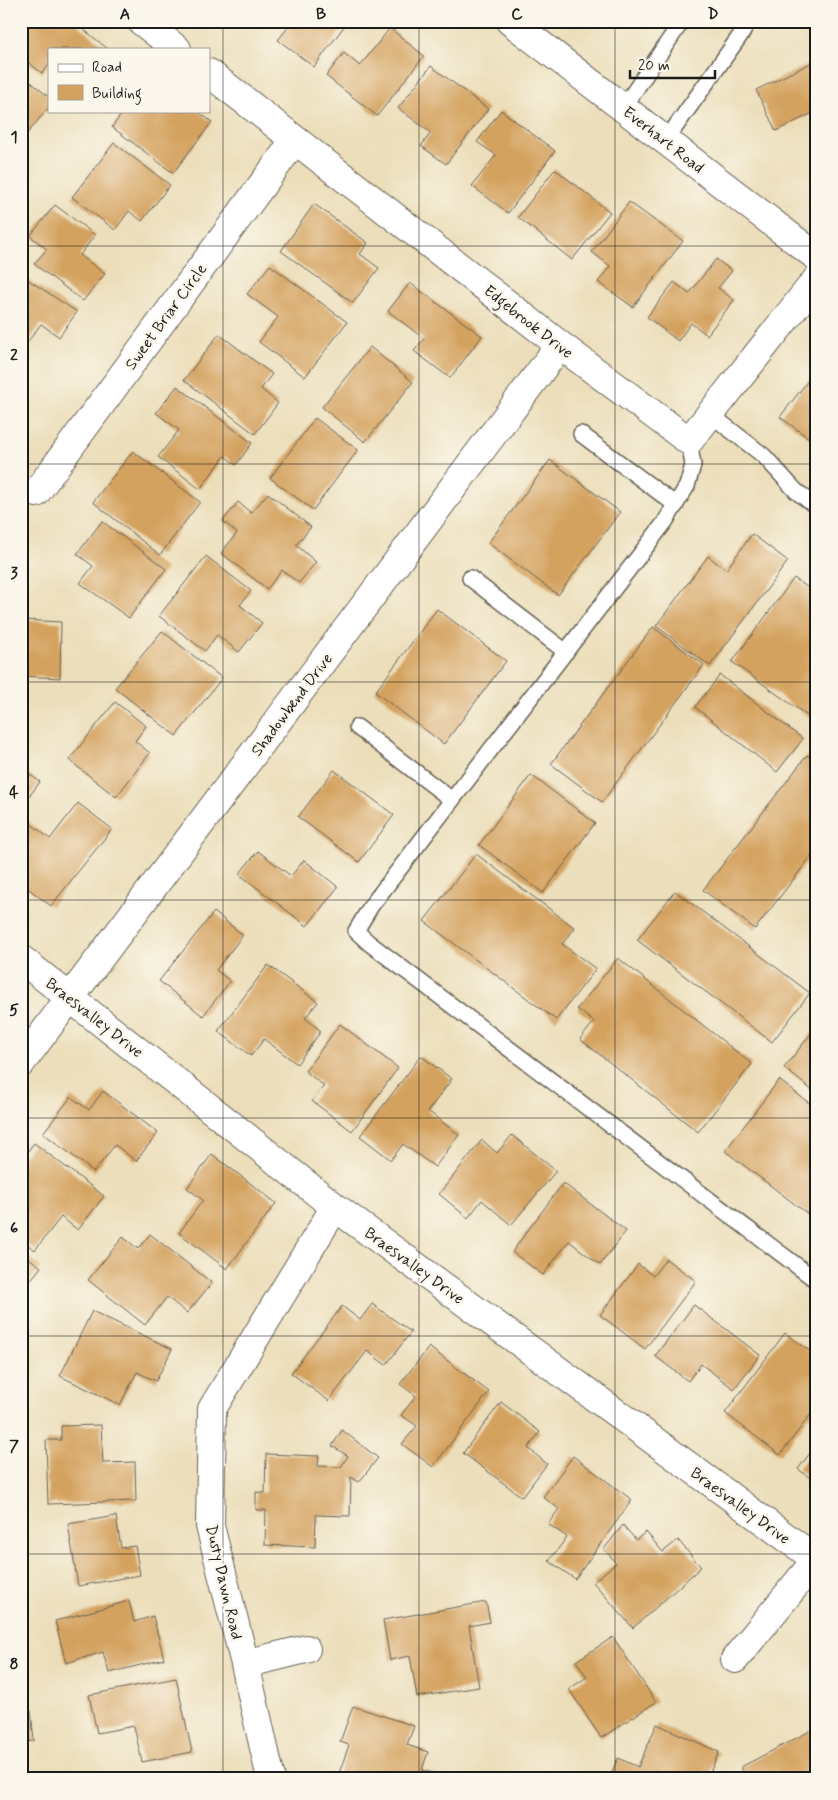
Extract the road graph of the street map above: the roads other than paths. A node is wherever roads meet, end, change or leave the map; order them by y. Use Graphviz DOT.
graph roads {
  1 [pos="141,21"];
  2 [pos="510,21"];
  3 [pos="682,21"];
  4 [pos="747,21"];
  5 [pos="176,48"];
  6 [pos="210,75"];
  7 [pos="623,108"];
  8 [pos="295,140"];
  9 [pos="666,140"];
  10 [pos="817,257"];
  11 [pos="817,279"];
  12 [pos="560,345"];
  13 [pos="710,414"];
  14 [pos="581,434"];
  15 [pos="689,441"];
  16 [pos="36,493"];
  17 [pos="676,505"];
  18 [pos="817,507"];
  19 [pos="470,578"];
  20 [pos="566,652"];
  21 [pos="357,727"];
  22 [pos="452,800"];
  23 [pos="21,959"];
  24 [pos="71,997"];
  25 [pos="21,1063"];
  26 [pos="335,1207"];
  27 [pos="817,1280"];
  28 [pos="816,1560"];
  29 [pos="306,1650"];
  30 [pos="735,1659"];
  31 [pos="245,1664"];
  32 [pos="271,1779"];
  1 -- 5 [label="street"];
  2 -- 7 [label="street, Everhart Road"];
  3 -- 7 [label="lane"];
  4 -- 9 [label="lane"];
  6 -- 8 [label="street, Edgebrook Drive"];
  7 -- 9 [label="street, Everhart Road"];
  8 -- 12 [label="street, Edgebrook Drive"];
  8 -- 16 [label="street, Sweet Briar Circle"];
  9 -- 10 [label="street, Everhart Road"];
  11 -- 13 [label="street"];
  12 -- 15 [label="street, Edgebrook Drive"];
  12 -- 24 [label="street, Shadowbend Drive"];
  13 -- 15 [label="street"];
  13 -- 18 [label="lane"];
  14 -- 17 [label="lane"];
  15 -- 17 [label="lane"];
  17 -- 20 [label="lane"];
  19 -- 20 [label="lane"];
  20 -- 22 [label="lane"];
  21 -- 22 [label="lane"];
  22 -- 27 [label="lane"];
  23 -- 24 [label="street, Braesvalley Drive"];
  24 -- 25 [label="street, Shadowbend Drive"];
  24 -- 26 [label="street, Braesvalley Drive"];
  26 -- 28 [label="street, Braesvalley Drive"];
  26 -- 31 [label="street, Dusty Dawn Road"];
  28 -- 30 [label="street"];
  29 -- 31 [label="street"];
  31 -- 32 [label="street, Dusty Dawn Road"];
}
